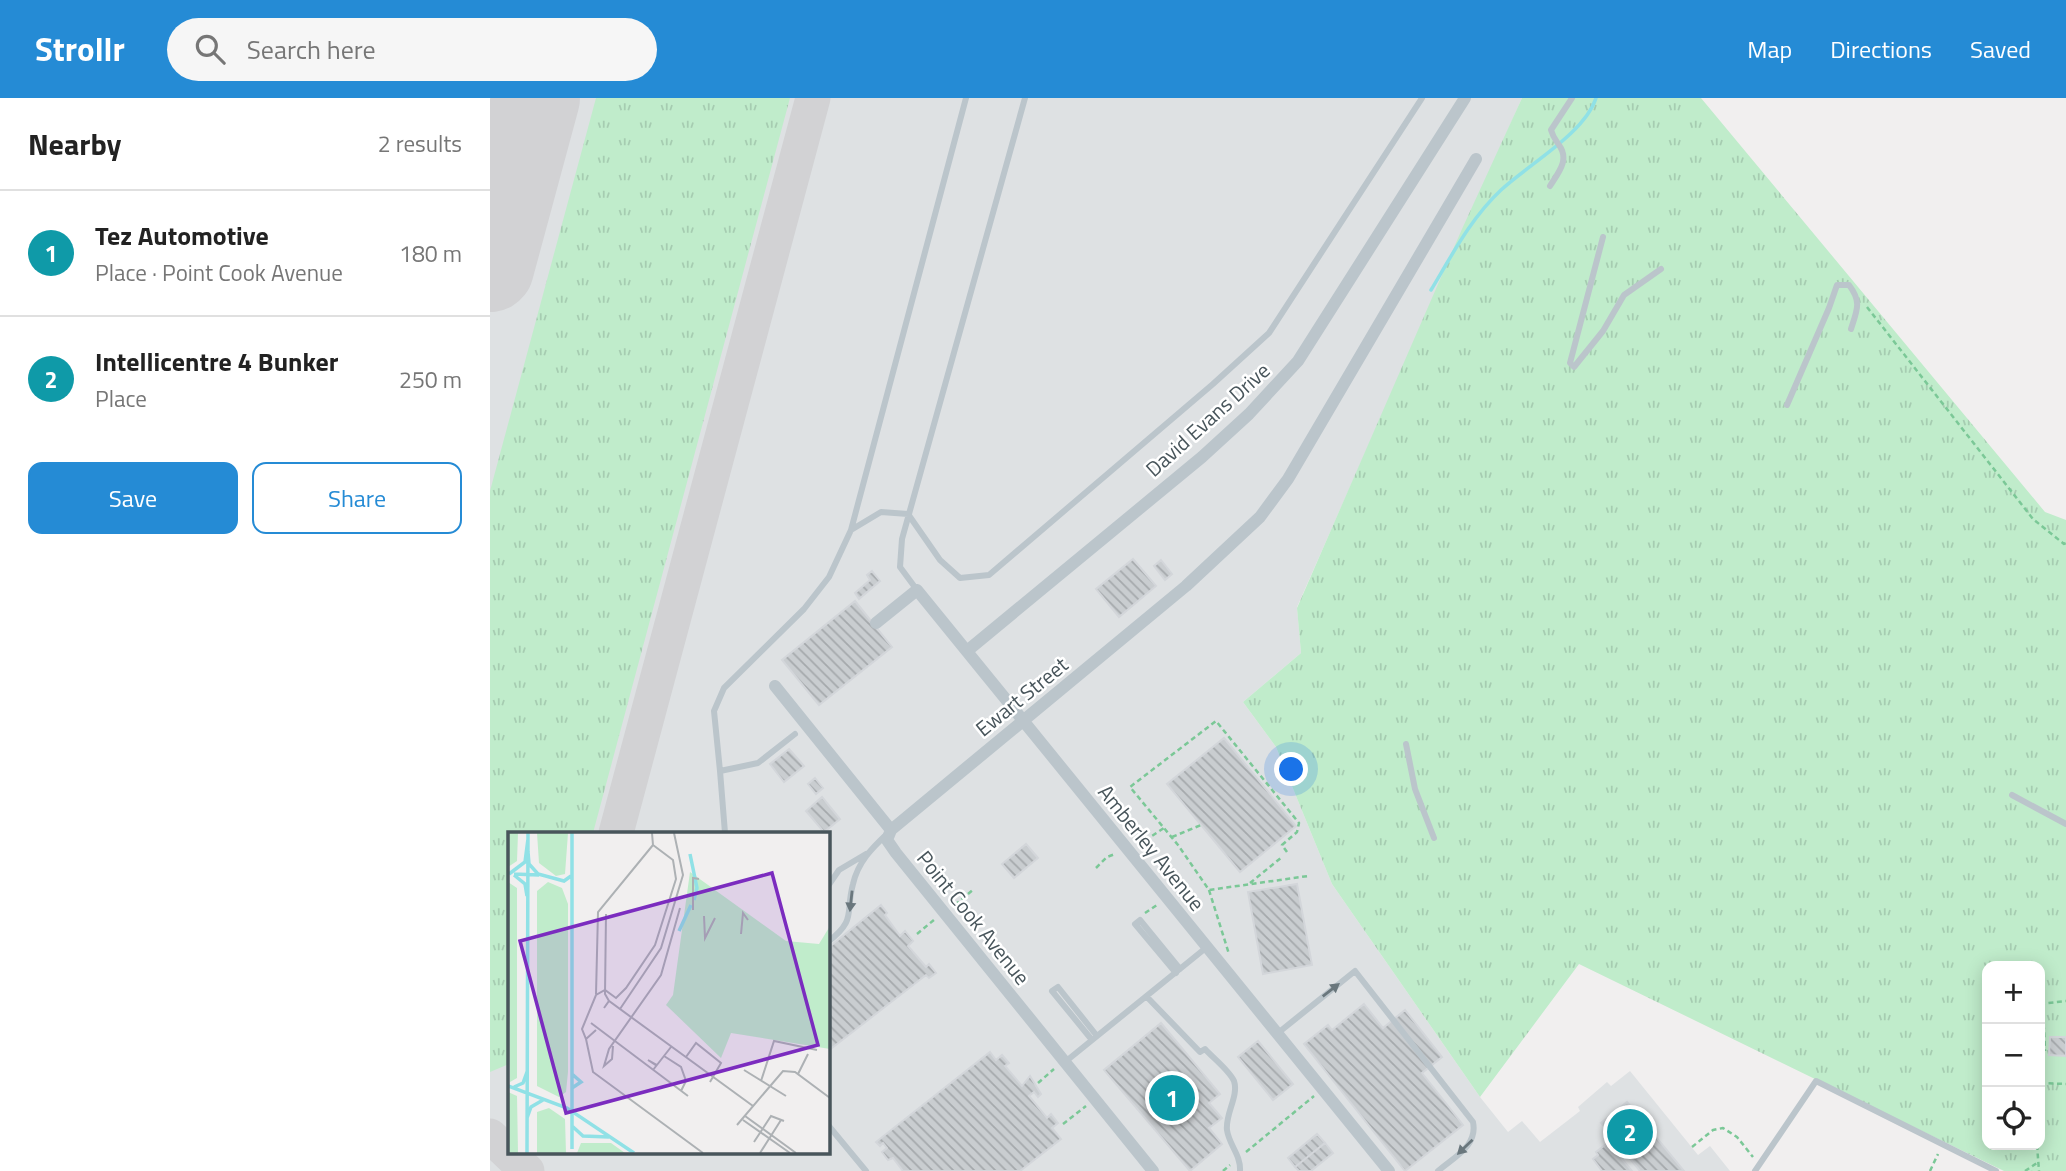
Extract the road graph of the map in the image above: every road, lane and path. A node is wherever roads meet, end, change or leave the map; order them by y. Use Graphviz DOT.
graph roads {
  1 [pos="967,98"];
  2 [pos="1025,98"];
  3 [pos="1422,98"];
  4 [pos="1465,98"];
  5 [pos="1572,98"];
  6 [pos="1476,159"];
  7 [pos="1550,186"];
  8 [pos="1603,237"];
  9 [pos="1661,269"];
  10 [pos="1856,295"];
  11 [pos="1851,329"];
  12 [pos="1787,405"];
  13 [pos="908,514"];
  14 [pos="851,530"];
  15 [pos="2066,543"];
  16 [pos="917,590"];
  17 [pos="876,623"];
  18 [pos="967,651"];
  19 [pos="775,685"];
  20 [pos="1023,720"];
  21 [pos="795,734"];
  22 [pos="1406,744"];
  23 [pos="720,771"];
  24 [pos="2012,795"];
  25 [pos="2066,824"];
  26 [pos="1201,825"];
  27 [pos="891,830"];
  28 [pos="725,832"];
  29 [pos="1172,837"];
  30 [pos="1434,838"];
  31 [pos="1287,852"];
  32 [pos="866,854"];
  33 [pos="1283,857"];
  34 [pos="1308,876"];
  35 [pos="830,883"];
  36 [pos="1247,885"];
  37 [pos="1209,890"];
  38 [pos="1159,903"];
  39 [pos="1138,921"];
  40 [pos="830,940"];
  41 [pos="1207,947"];
  42 [pos="1231,961"];
  43 [pos="1178,971"];
  44 [pos="1055,989"];
  45 [pos="1147,996"];
  46 [pos="2066,1001"];
  47 [pos="2045,1003"];
  48 [pos="1278,1033"];
  49 [pos="1095,1038"];
  50 [pos="1062,1064"];
  51 [pos="1038,1083"];
  52 [pos="2045,1083"];
  53 [pos="2066,1084"];
  54 [pos="1316,1094"];
  55 [pos="1089,1104"];
  56 [pos="1063,1124"];
  57 [pos="830,1127"];
  58 [pos="1943,1144"];
  59 [pos="1692,1147"];
  60 [pos="2037,1150"];
  61 [pos="1239,1158"];
  62 [pos="2038,1162"];
  63 [pos="1757,1168"];
  64 [pos="866,1171"];
  65 [pos="1153,1171"];
  66 [pos="1223,1171"];
  67 [pos="1240,1171"];
  68 [pos="1389,1171"];
  69 [pos="1438,1171"];
  70 [pos="1930,1171"];
  71 [pos="1996,1171"];
  72 [pos="2025,1171"];
  73 [pos="2039,1171"];
  1 -- 14 [label="lane"];
  2 -- 13 [label="lane"];
  3 -- 13 [label="lane"];
  4 -- 18 [label="street, David Evans Drive"];
  5 -- 7 [label="lane"];
  6 -- 20 [label="street, Ewart Street"];
  8 -- 9 [label="lane"];
  10 -- 11 [label="lane"];
  10 -- 12 [label="lane"];
  10 -- 15 [label="path"];
  13 -- 14 [label="lane"];
  13 -- 16 [label="lane"];
  14 -- 23 [label="lane"];
  16 -- 17 [label="street"];
  16 -- 18 [label="street, Amberley Avenue"];
  18 -- 20 [label="street, Amberley Avenue"];
  19 -- 27 [label="street, Point Cook Avenue"];
  20 -- 27 [label="street, Ewart Street"];
  20 -- 41 [label="street, Amberley Avenue"];
  21 -- 23 [label="lane"];
  22 -- 30 [label="lane"];
  23 -- 28 [label="lane"];
  24 -- 25 [label="lane"];
  26 -- 29 [label="path"];
  27 -- 32 [label="lane"];
  27 -- 50 [label="street, Point Cook Avenue"];
  29 -- 31 [label="path"];
  29 -- 37 [label="path"];
  32 -- 35 [label="lane"];
  32 -- 40 [label="lane, one-way"];
  33 -- 36 [label="path"];
  34 -- 36 [label="path"];
  36 -- 37 [label="path"];
  37 -- 42 [label="path"];
  38 -- 39 [label="path"];
  39 -- 43 [label="lane"];
  41 -- 43 [label="lane"];
  41 -- 48 [label="street, Amberley Avenue"];
  43 -- 45 [label="lane"];
  44 -- 49 [label="lane"];
  45 -- 49 [label="lane"];
  45 -- 61 [label="lane"];
  46 -- 47 [label="path"];
  48 -- 68 [label="street, Amberley Avenue"];
  48 -- 69 [label="lane, one-way"];
  49 -- 50 [label="lane"];
  50 -- 51 [label="path"];
  50 -- 65 [label="street, Point Cook Avenue"];
  52 -- 53 [label="path"];
  54 -- 61 [label="path"];
  55 -- 56 [label="path"];
  57 -- 64 [label="lane"];
  58 -- 63 [label="lane"];
  58 -- 70 [label="path"];
  58 -- 71 [label="lane"];
  59 -- 63 [label="path"];
  60 -- 62 [label="path"];
  61 -- 66 [label="path"];
  61 -- 67 [label="lane"];
  62 -- 72 [label="path"];
  62 -- 73 [label="path"];
}
